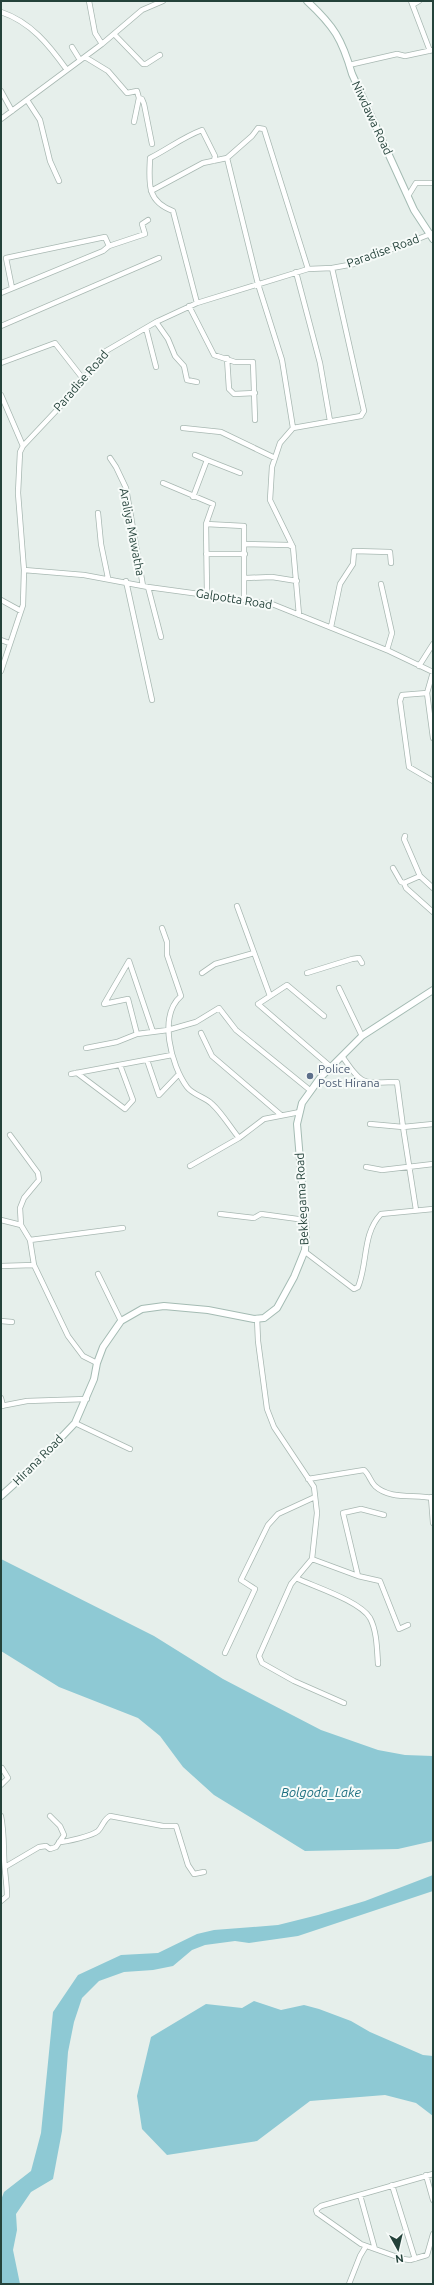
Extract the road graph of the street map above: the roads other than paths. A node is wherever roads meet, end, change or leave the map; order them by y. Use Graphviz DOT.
graph roads {
  1 [pos="89,1"];
  2 [pos="162,1"];
  3 [pos="307,1"];
  4 [pos="419,1"];
  5 [pos="412,2"];
  6 [pos="1,12"];
  7 [pos="114,34"];
  8 [pos="102,44"];
  9 [pos="72,47"];
  10 [pos="432,50"];
  11 [pos="160,55"];
  12 [pos="85,57"];
  13 [pos="80,60"];
  14 [pos="349,65"];
  15 [pos="67,70"];
  16 [pos="1,92"];
  17 [pos="139,98"];
  18 [pos="27,100"];
  19 [pos="12,111"];
  20 [pos="1,119"];
  21 [pos="134,122"];
  22 [pos="152,144"];
  23 [pos="227,158"];
  24 [pos="214,161"];
  25 [pos="59,181"];
  26 [pos="433,184"];
  27 [pos="151,191"];
  28 [pos="408,196"];
  29 [pos="148,220"];
  30 [pos="432,235"];
  31 [pos="109,246"];
  32 [pos="159,258"];
  33 [pos="332,268"];
  34 [pos="308,269"];
  35 [pos="296,272"];
  36 [pos="258,284"];
  37 [pos="12,288"];
  38 [pos="1,293"];
  39 [pos="197,303"];
  40 [pos="189,306"];
  41 [pos="156,322"];
  42 [pos="1,326"];
  43 [pos="146,328"];
  44 [pos="227,358"];
  45 [pos="1,363"];
  46 [pos="156,367"];
  47 [pos="84,380"];
  48 [pos="197,382"];
  49 [pos="255,393"];
  50 [pos="1,395"];
  51 [pos="255,420"];
  52 [pos="330,421"];
  53 [pos="183,428"];
  54 [pos="293,428"];
  55 [pos="23,446"];
  56 [pos="195,455"];
  57 [pos="110,458"];
  58 [pos="276,458"];
  59 [pos="207,460"];
  60 [pos="240,473"];
  61 [pos="163,483"];
  62 [pos="193,497"];
  63 [pos="98,513"];
  64 [pos="206,524"];
  65 [pos="244,544"];
  66 [pos="293,547"];
  67 [pos="206,554"];
  68 [pos="245,554"];
  69 [pos="391,563"];
  70 [pos="24,570"];
  71 [pos="108,578"];
  72 [pos="246,578"];
  73 [pos="126,581"];
  74 [pos="297,581"];
  75 [pos="381,584"];
  76 [pos="145,586"];
  77 [pos="207,594"];
  78 [pos="244,599"];
  79 [pos="1,600"];
  80 [pos="21,611"];
  81 [pos="299,615"];
  82 [pos="331,627"];
  83 [pos="161,637"];
  84 [pos="1,640"];
  85 [pos="9,643"];
  86 [pos="433,644"];
  87 [pos="387,650"];
  88 [pos="419,666"];
  89 [pos="1,671"];
  90 [pos="433,672"];
  91 [pos="427,693"];
  92 [pos="152,700"];
  93 [pos="433,738"];
  94 [pos="433,781"];
  95 [pos="405,836"];
  96 [pos="393,868"];
  97 [pos="420,876"];
  98 [pos="404,883"];
  99 [pos="433,888"];
  100 [pos="237,906"];
  101 [pos="433,912"];
  102 [pos="162,928"];
  103 [pos="254,953"];
  104 [pos="362,963"];
  105 [pos="202,973"];
  106 [pos="307,973"];
  107 [pos="339,988"];
  108 [pos="433,990"];
  109 [pos="270,996"];
  110 [pos="324,1016"];
  111 [pos="168,1030"];
  112 [pos="153,1032"];
  113 [pos="201,1033"];
  114 [pos="137,1034"];
  115 [pos="362,1036"];
  116 [pos="86,1048"];
  117 [pos="172,1056"];
  118 [pos="342,1056"];
  119 [pos="147,1060"];
  120 [pos="120,1065"];
  121 [pos="331,1067"];
  122 [pos="77,1073"];
  123 [pos="71,1074"];
  124 [pos="179,1074"];
  125 [pos="310,1091"];
  126 [pos="300,1112"];
  127 [pos="281,1115"];
  128 [pos="370,1124"];
  129 [pos="433,1124"];
  130 [pos="403,1127"];
  131 [pos="10,1135"];
  132 [pos="239,1138"];
  133 [pos="433,1164"];
  134 [pos="190,1166"];
  135 [pos="408,1167"];
  136 [pos="366,1168"];
  137 [pos="433,1209"];
  138 [pos="416,1210"];
  139 [pos="220,1214"];
  140 [pos="1,1220"];
  141 [pos="305,1220"];
  142 [pos="21,1225"];
  143 [pos="123,1228"];
  144 [pos="30,1240"];
  145 [pos="304,1251"];
  146 [pos="1,1266"];
  147 [pos="34,1266"];
  148 [pos="98,1274"];
  149 [pos="258,1318"];
  150 [pos="1,1321"];
  151 [pos="121,1321"];
  152 [pos="12,1322"];
  153 [pos="97,1363"];
  154 [pos="1,1398"];
  155 [pos="87,1399"];
  156 [pos="2,1406"];
  157 [pos="75,1422"];
  158 [pos="130,1449"];
  159 [pos="308,1479"];
  160 [pos="1,1496"];
  161 [pos="315,1497"];
  162 [pos="432,1498"];
  163 [pos="384,1515"];
  164 [pos="433,1523"];
  165 [pos="312,1558"];
  166 [pos="358,1576"];
  167 [pos="296,1578"];
  168 [pos="408,1625"];
  169 [pos="225,1653"];
  170 [pos="378,1664"];
  171 [pos="344,1703"];
  172 [pos="2,1768"];
  173 [pos="1,1785"];
  174 [pos="1,1816"];
  175 [pos="50,1816"];
  176 [pos="59,1842"];
  177 [pos="5,1866"];
  178 [pos="204,1872"];
  179 [pos="1,1901"];
  180 [pos="433,2174"];
  181 [pos="426,2175"];
  182 [pos="392,2185"];
  183 [pos="360,2195"];
  184 [pos="433,2200"];
  185 [pos="433,2234"];
  186 [pos="366,2246"];
  187 [pos="375,2249"];
  188 [pos="414,2259"];
  189 [pos="349,2284"];
  1 -- 8 [label="street"];
  2 -- 7 [label="street"];
  3 -- 14 [label="street, Niwdawa Road"];
  4 -- 5 [label="street"];
  5 -- 10 [label="street"];
  6 -- 15 [label="street"];
  7 -- 8 [label="street"];
  7 -- 11 [label="street"];
  8 -- 12 [label="street"];
  9 -- 13 [label="street"];
  10 -- 14 [label="street"];
  12 -- 13 [label="street"];
  12 -- 17 [label="street"];
  13 -- 15 [label="street"];
  14 -- 28 [label="street, Niwdawa Road"];
  15 -- 18 [label="street"];
  16 -- 19 [label="street"];
  17 -- 21 [label="street"];
  17 -- 22 [label="street"];
  18 -- 19 [label="street"];
  18 -- 25 [label="street"];
  19 -- 20 [label="street"];
  23 -- 24 [label="street"];
  23 -- 34 [label="street"];
  23 -- 36 [label="street"];
  24 -- 27 [label="street"];
  24 -- 27 [label="street"];
  26 -- 28 [label="street"];
  27 -- 39 [label="street"];
  28 -- 30 [label="street, Niwdawa Road"];
  29 -- 31 [label="street"];
  30 -- 33 [label="street, Paradise Road"];
  31 -- 37 [label="street"];
  31 -- 37 [label="street"];
  32 -- 42 [label="street"];
  33 -- 34 [label="street, Paradise Road"];
  33 -- 52 [label="street"];
  34 -- 35 [label="street, Paradise Road"];
  35 -- 36 [label="street, Paradise Road"];
  35 -- 52 [label="street"];
  36 -- 39 [label="street, Paradise Road"];
  36 -- 54 [label="street"];
  37 -- 38 [label="street"];
  39 -- 40 [label="street, Paradise Road"];
  40 -- 41 [label="street, Paradise Road"];
  40 -- 44 [label="street"];
  41 -- 43 [label="street, Paradise Road"];
  41 -- 48 [label="street"];
  43 -- 46 [label="street"];
  43 -- 47 [label="street, Paradise Road"];
  44 -- 49 [label="street"];
  44 -- 49 [label="street"];
  45 -- 47 [label="street"];
  47 -- 55 [label="street, Paradise Road"];
  49 -- 51 [label="street"];
  50 -- 55 [label="street"];
  52 -- 54 [label="street"];
  53 -- 58 [label="street"];
  54 -- 58 [label="street"];
  55 -- 70 [label="street"];
  56 -- 59 [label="street"];
  57 -- 76 [label="street, Araliya Mawatha"];
  58 -- 66 [label="street"];
  59 -- 60 [label="street"];
  59 -- 62 [label="street"];
  61 -- 62 [label="street"];
  62 -- 64 [label="street"];
  63 -- 71 [label="street"];
  64 -- 65 [label="street"];
  64 -- 67 [label="street"];
  65 -- 66 [label="street"];
  65 -- 68 [label="street"];
  66 -- 74 [label="street"];
  67 -- 68 [label="street"];
  67 -- 77 [label="street"];
  68 -- 72 [label="street"];
  69 -- 82 [label="street"];
  70 -- 71 [label="street, Galpotta Road"];
  70 -- 80 [label="street"];
  71 -- 73 [label="street, Galpotta Road"];
  72 -- 74 [label="street"];
  72 -- 78 [label="street"];
  73 -- 76 [label="street, Galpotta Road"];
  73 -- 92 [label="street"];
  74 -- 81 [label="street"];
  75 -- 87 [label="street"];
  76 -- 77 [label="street, Galpotta Road"];
  76 -- 83 [label="street, Araliya Mawatha"];
  77 -- 78 [label="street, Galpotta Road"];
  78 -- 81 [label="street, Galpotta Road"];
  79 -- 80 [label="street"];
  80 -- 85 [label="street"];
  81 -- 82 [label="street, Galpotta Road"];
  82 -- 87 [label="street, Galpotta Road"];
  84 -- 85 [label="street"];
  85 -- 89 [label="street"];
  86 -- 88 [label="street"];
  87 -- 88 [label="street, Galpotta Road"];
  88 -- 90 [label="street, Galpotta Road"];
  90 -- 91 [label="street"];
  91 -- 93 [label="street"];
  91 -- 94 [label="street"];
  95 -- 97 [label="street"];
  96 -- 98 [label="street"];
  97 -- 98 [label="street"];
  97 -- 99 [label="street"];
  98 -- 101 [label="street"];
  100 -- 103 [label="street"];
  102 -- 111 [label="street"];
  103 -- 105 [label="street"];
  103 -- 109 [label="street"];
  104 -- 106 [label="street"];
  107 -- 115 [label="street"];
  108 -- 115 [label="street, Bekkegama Road"];
  109 -- 110 [label="street"];
  109 -- 121 [label="street"];
  111 -- 112 [label="street"];
  111 -- 117 [label="street"];
  111 -- 125 [label="street"];
  112 -- 114 [label="street"];
  112 -- 114 [label="street"];
  113 -- 127 [label="street"];
  114 -- 116 [label="street"];
  115 -- 118 [label="street, Bekkegama Road"];
  117 -- 119 [label="street"];
  117 -- 124 [label="street"];
  118 -- 121 [label="street, Bekkegama Road"];
  118 -- 130 [label="street"];
  119 -- 120 [label="street"];
  119 -- 124 [label="street"];
  120 -- 122 [label="street"];
  120 -- 122 [label="street"];
  121 -- 125 [label="street, Bekkegama Road"];
  122 -- 123 [label="street"];
  124 -- 132 [label="street"];
  125 -- 126 [label="street, Bekkegama Road"];
  126 -- 127 [label="street"];
  126 -- 141 [label="street, Bekkegama Road"];
  127 -- 132 [label="street"];
  128 -- 130 [label="street"];
  129 -- 130 [label="street"];
  130 -- 135 [label="street"];
  131 -- 142 [label="street"];
  132 -- 134 [label="street"];
  133 -- 135 [label="street"];
  135 -- 136 [label="street"];
  135 -- 138 [label="street"];
  137 -- 138 [label="street"];
  138 -- 145 [label="street"];
  139 -- 141 [label="street"];
  140 -- 142 [label="street"];
  141 -- 145 [label="street, Bekkegama Road"];
  142 -- 144 [label="street"];
  143 -- 144 [label="street"];
  144 -- 147 [label="street"];
  145 -- 149 [label="street, Bekkegama Road"];
  146 -- 147 [label="street"];
  147 -- 153 [label="street"];
  148 -- 151 [label="street"];
  149 -- 151 [label="street"];
  149 -- 159 [label="street"];
  150 -- 152 [label="street"];
  151 -- 153 [label="street"];
  153 -- 155 [label="street"];
  154 -- 156 [label="street"];
  155 -- 156 [label="street"];
  155 -- 157 [label="street"];
  157 -- 158 [label="street"];
  157 -- 160 [label="street, Hirana Road"];
  159 -- 161 [label="street"];
  159 -- 162 [label="street"];
  161 -- 165 [label="street"];
  161 -- 169 [label="street"];
  162 -- 164 [label="street"];
  163 -- 166 [label="street"];
  165 -- 166 [label="street"];
  165 -- 167 [label="street"];
  166 -- 168 [label="street"];
  167 -- 170 [label="street"];
  167 -- 171 [label="street"];
  172 -- 173 [label="street"];
  174 -- 177 [label="street"];
  175 -- 176 [label="street"];
  176 -- 177 [label="street"];
  176 -- 178 [label="street"];
  177 -- 179 [label="street"];
  180 -- 181 [label="street"];
  181 -- 182 [label="street"];
  181 -- 184 [label="street"];
  182 -- 183 [label="street"];
  182 -- 188 [label="street"];
  183 -- 186 [label="street"];
  183 -- 187 [label="street"];
  185 -- 188 [label="street"];
  186 -- 187 [label="street"];
  186 -- 189 [label="street"];
  187 -- 188 [label="street"];
}
